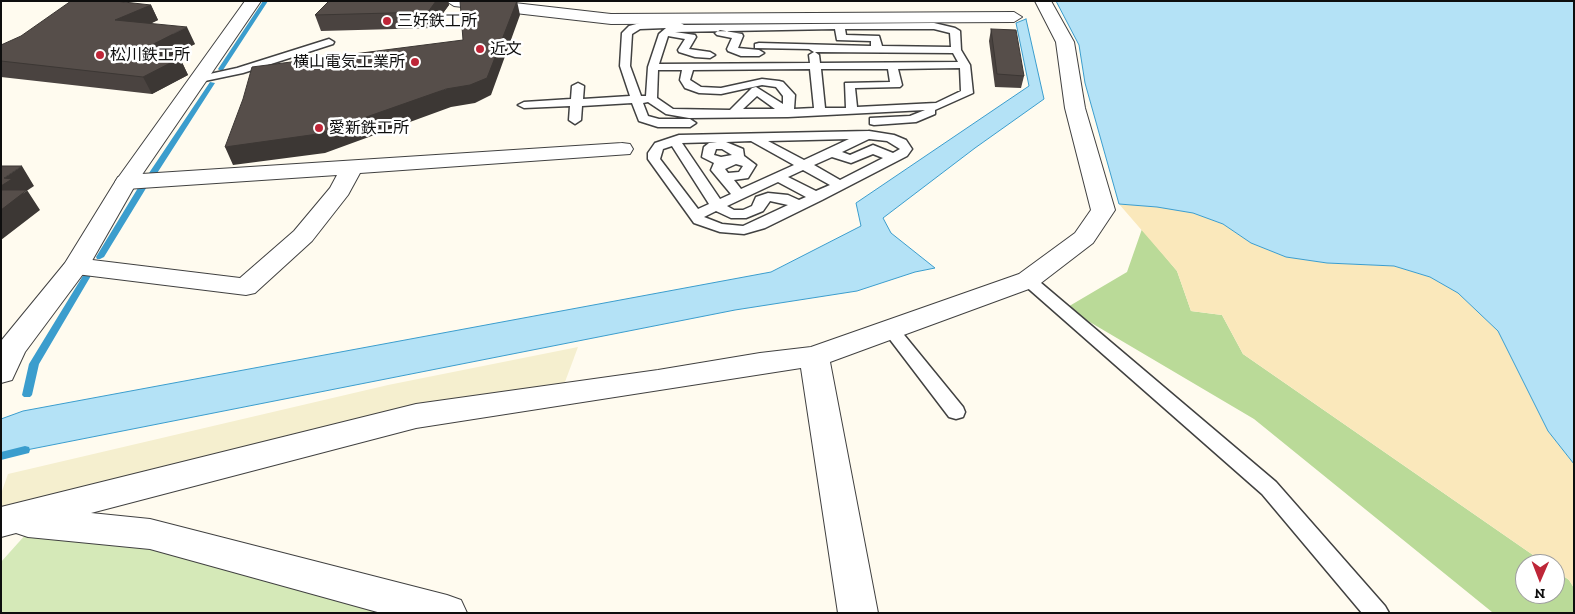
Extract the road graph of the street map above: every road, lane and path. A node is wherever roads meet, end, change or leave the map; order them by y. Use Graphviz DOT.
graph roads {
  1 [pos="253,1"];
  2 [pos="454,1"];
  3 [pos="804,1"];
  4 [pos="1034,1"];
  5 [pos="1043,1"];
  6 [pos="795,17"];
  7 [pos="1014,17"];
  8 [pos="840,26"];
  9 [pos="888,26"];
  10 [pos="689,27"];
  11 [pos="813,30"];
  12 [pos="759,31"];
  13 [pos="955,31"];
  14 [pos="664,34"];
  15 [pos="908,37"];
  16 [pos="925,37"];
  17 [pos="712,40"];
  18 [pos="329,42"];
  19 [pos="814,48"];
  20 [pos="877,49"];
  21 [pos="929,49"];
  22 [pos="759,50"];
  23 [pos="956,50"];
  24 [pos="892,64"];
  25 [pos="757,65"];
  26 [pos="815,65"];
  27 [pos="965,65"];
  28 [pos="688,66"];
  29 [pos="708,66"];
  30 [pos="652,67"];
  31 [pos="200,79"];
  32 [pos="578,86"];
  33 [pos="651,99"];
  34 [pos="636,100"];
  35 [pos="576,102"];
  36 [pos="524,105"];
  37 [pos="938,106"];
  38 [pos="820,112"];
  39 [pos="852,112"];
  40 [pos="788,113"];
  41 [pos="732,114"];
  42 [pos="575,120"];
  43 [pos="898,120"];
  44 [pos="869,134"];
  45 [pos="752,136"];
  46 [pos="674,140"];
  47 [pos="775,148"];
  48 [pos="622,149"];
  49 [pos="831,152"];
  50 [pos="736,158"];
  51 [pos="894,158"];
  52 [pos="805,164"];
  53 [pos="352,166"];
  54 [pos="725,177"];
  55 [pos="778,177"];
  56 [pos="126,182"];
  57 [pos="840,185"];
  58 [pos="739,195"];
  59 [pos="817,196"];
  60 [pos="717,205"];
  61 [pos="799,206"];
  62 [pos="694,216"];
  63 [pos="76,266"];
  64 [pos="1028,280"];
  65 [pos="890,329"];
  66 [pos="814,358"];
  67 [pos="1,373"];
  68 [pos="956,412"];
  69 [pos="4,521"];
  70 [pos="446,613"];
  71 [pos="858,613"];
  72 [pos="1377,613"];
  1 -- 31 [label="street"];
  2 -- 6 [label="street"];
  3 -- 6 [label="street"];
  4 -- 7 [label="street"];
  5 -- 64 [label="street"];
  6 -- 7 [label="street"];
  7 -- 13 [label="street"];
  8 -- 9 [label="lane"];
  8 -- 11 [label="lane"];
  8 -- 20 [label="lane"];
  9 -- 13 [label="lane"];
  9 -- 15 [label="lane"];
  10 -- 14 [label="lane"];
  10 -- 17 [label="lane"];
  10 -- 34 [label="lane"];
  11 -- 12 [label="lane"];
  11 -- 19 [label="lane"];
  12 -- 17 [label="lane"];
  12 -- 22 [label="lane"];
  13 -- 23 [label="lane"];
  14 -- 17 [label="lane"];
  14 -- 30 [label="lane"];
  16 -- 21 [label="lane"];
  17 -- 22 [label="lane"];
  17 -- 29 [label="lane"];
  18 -- 31 [label="lane"];
  19 -- 20 [label="lane"];
  19 -- 22 [label="lane"];
  19 -- 26 [label="lane"];
  20 -- 21 [label="lane"];
  21 -- 23 [label="lane"];
  22 -- 25 [label="lane"];
  23 -- 27 [label="lane"];
  24 -- 26 [label="lane"];
  24 -- 27 [label="lane"];
  24 -- 39 [label="lane"];
  25 -- 26 [label="lane"];
  25 -- 29 [label="lane"];
  26 -- 38 [label="lane"];
  27 -- 37 [label="lane"];
  28 -- 29 [label="lane"];
  28 -- 30 [label="lane"];
  28 -- 40 [label="lane"];
  30 -- 33 [label="lane"];
  31 -- 56 [label="street"];
  32 -- 35 [label="lane"];
  33 -- 34 [label="lane"];
  33 -- 41 [label="lane"];
  34 -- 35 [label="lane"];
  34 -- 43 [label="lane"];
  35 -- 36 [label="lane"];
  35 -- 42 [label="lane"];
  37 -- 39 [label="lane"];
  37 -- 43 [label="lane"];
  38 -- 39 [label="lane"];
  38 -- 40 [label="lane"];
  40 -- 41 [label="lane"];
  40 -- 41 [label="lane"];
  43 -- 44 [label="lane"];
  44 -- 45 [label="lane"];
  44 -- 49 [label="lane"];
  44 -- 51 [label="lane"];
  45 -- 46 [label="lane"];
  45 -- 47 [label="lane"];
  46 -- 50 [label="lane"];
  46 -- 60 [label="lane"];
  46 -- 62 [label="lane"];
  47 -- 50 [label="lane"];
  47 -- 52 [label="lane"];
  48 -- 53 [label="street"];
  49 -- 51 [label="lane"];
  49 -- 52 [label="lane"];
  50 -- 54 [label="lane"];
  50 -- 54 [label="lane"];
  51 -- 57 [label="lane"];
  52 -- 55 [label="lane"];
  52 -- 57 [label="lane"];
  53 -- 56 [label="street"];
  53 -- 63 [label="street"];
  54 -- 58 [label="lane"];
  55 -- 58 [label="lane"];
  55 -- 59 [label="lane"];
  56 -- 63 [label="street"];
  57 -- 59 [label="lane"];
  58 -- 60 [label="lane"];
  59 -- 61 [label="lane"];
  60 -- 61 [label="lane"];
  60 -- 62 [label="lane"];
  61 -- 62 [label="lane"];
  63 -- 67 [label="street"];
  64 -- 65 [label="street"];
  64 -- 72 [label="lane"];
  65 -- 66 [label="street"];
  65 -- 68 [label="lane"];
  66 -- 69 [label="street"];
  66 -- 71 [label="street"];
  69 -- 70 [label="street"];
}
